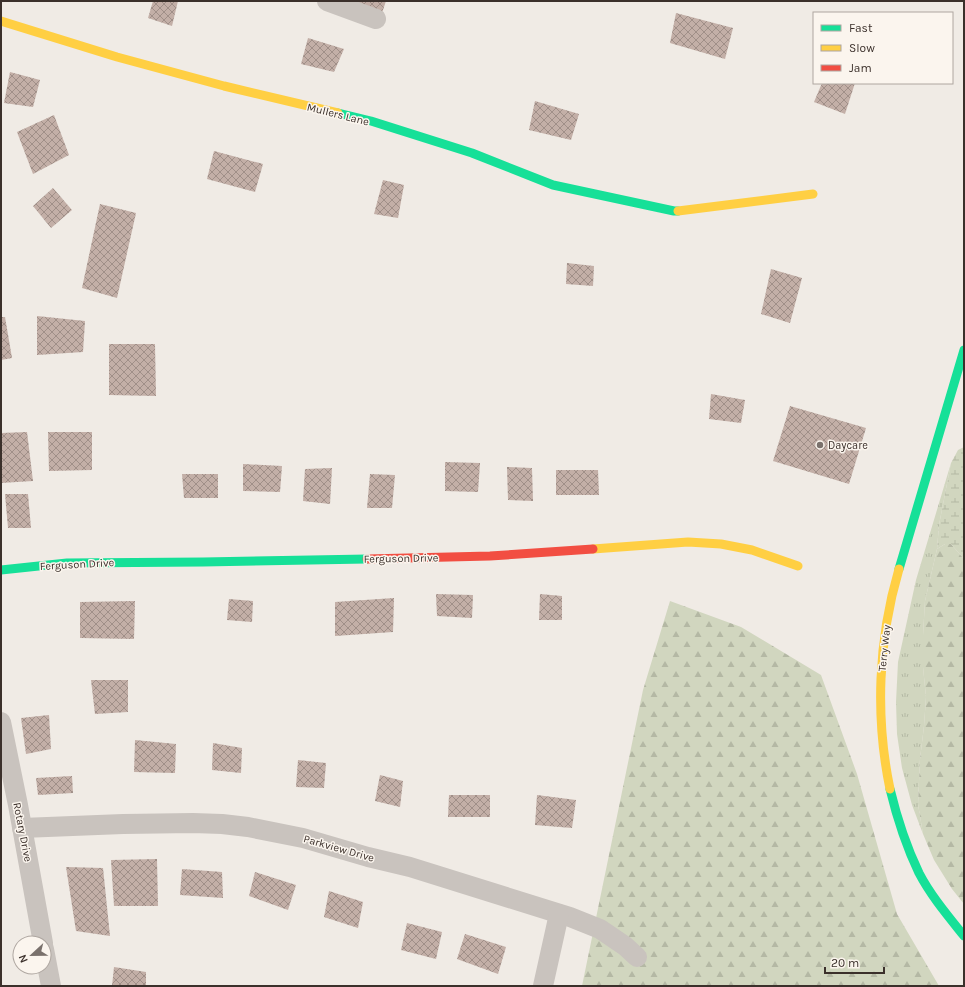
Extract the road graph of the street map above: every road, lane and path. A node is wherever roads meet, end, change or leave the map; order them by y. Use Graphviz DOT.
graph roads {
  1 [pos="327,1"];
  2 [pos="376,19"];
  3 [pos="1,21"];
  4 [pos="813,194"];
  5 [pos="964,350"];
  6 [pos="798,566"];
  7 [pos="1,570"];
  8 [pos="1,722"];
  9 [pos="22,828"];
  10 [pos="559,914"];
  11 [pos="42,935"];
  12 [pos="964,936"];
  13 [pos="637,957"];
  14 [pos="49,975"];
  15 [pos="51,986"];
  16 [pos="544,986"];
  1 -- 2 [label="street"];
  3 -- 4 [label="street, Mullers Lane"];
  5 -- 12 [label="street, Terry Way"];
  6 -- 7 [label="street, Ferguson Drive"];
  8 -- 9 [label="street, Rotary Drive"];
  9 -- 10 [label="street, Parkview Drive"];
  9 -- 11 [label="street, Rotary Drive"];
  10 -- 13 [label="street, Parkview Drive"];
  10 -- 16 [label="street"];
  14 -- 15 [label="street"];
}
